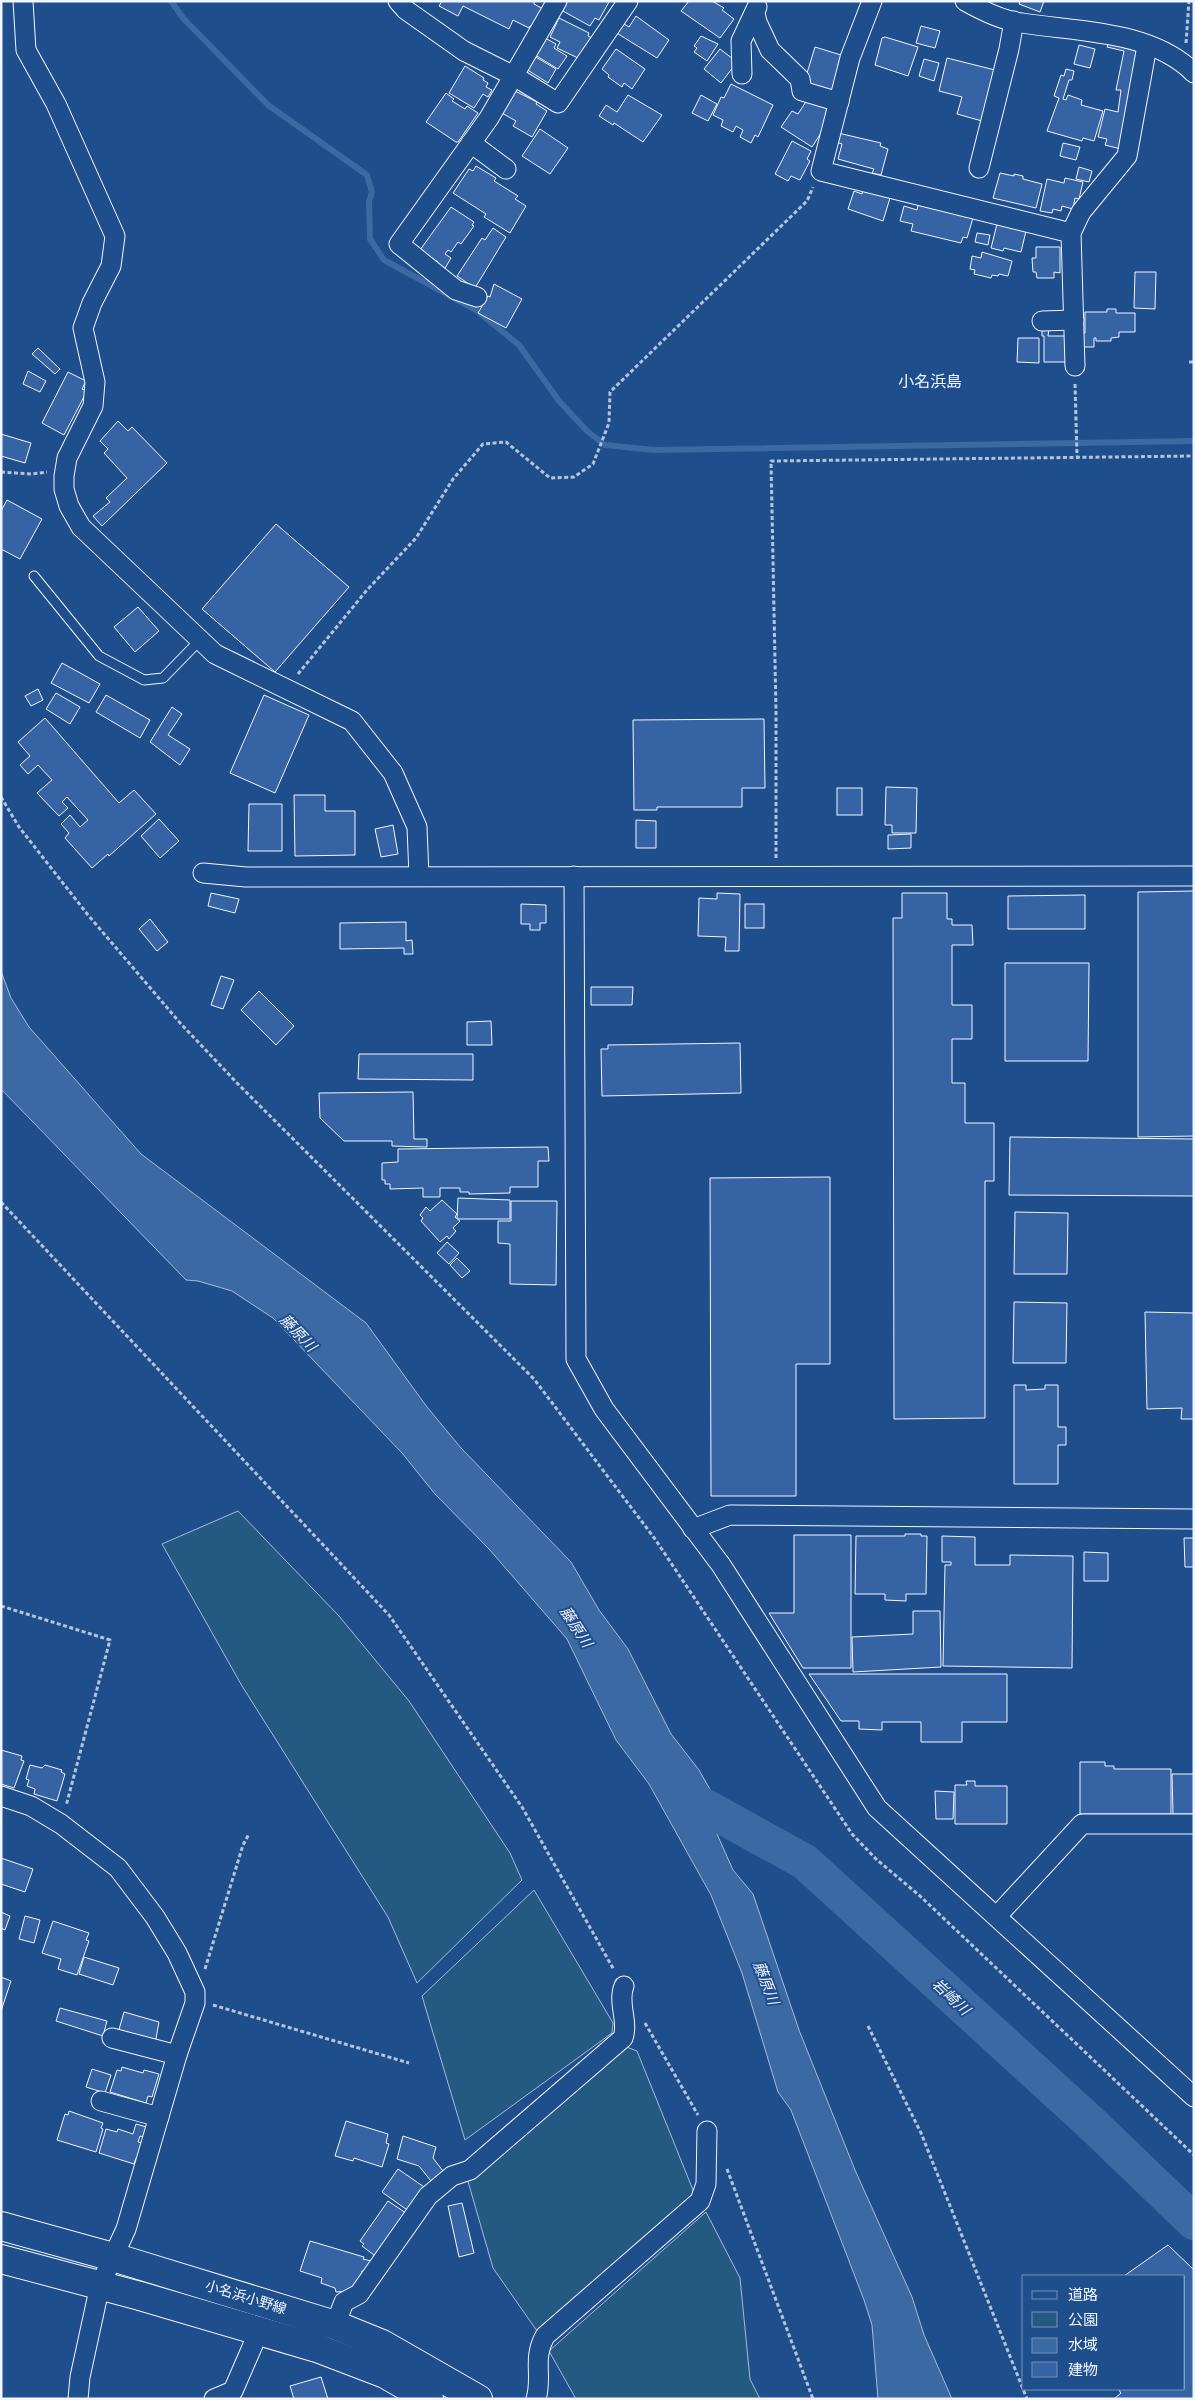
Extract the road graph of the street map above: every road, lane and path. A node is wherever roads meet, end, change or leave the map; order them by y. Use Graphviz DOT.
graph roads {
  1 [pos="23,1"];
  2 [pos="398,1"];
  3 [pos="558,1"];
  4 [pos="628,1"];
  5 [pos="872,1"];
  6 [pos="965,1"];
  7 [pos="1189,1"];
  8 [pos="757,7"];
  9 [pos="1014,21"];
  10 [pos="1147,46"];
  11 [pos="1180,60"];
  12 [pos="1194,73"];
  13 [pos="742,74"];
  14 [pos="514,76"];
  15 [pos="838,102"];
  16 [pos="471,144"];
  17 [pos="979,168"];
  18 [pos="506,169"];
  19 [pos="821,171"];
  20 [pos="1071,233"];
  21 [pos="477,297"];
  22 [pos="1074,320"];
  23 [pos="1042,321"];
  24 [pos="1189,362"];
  25 [pos="1194,362"];
  26 [pos="1075,366"];
  27 [pos="1077,456"];
  28 [pos="1194,456"];
  29 [pos="65,470"];
  30 [pos="1,472"];
  31 [pos="34,576"];
  32 [pos="200,640"];
  33 [pos="286,688"];
  34 [pos="1,796"];
  35 [pos="203,873"];
  36 [pos="418,876"];
  37 [pos="574,876"];
  38 [pos="776,876"];
  39 [pos="1194,876"];
  40 [pos="1,1202"];
  41 [pos="1194,1519"];
  42 [pos="694,1529"];
  43 [pos="1,1606"];
  44 [pos="1,1796"];
  45 [pos="61,1824"];
  46 [pos="1194,1824"];
  47 [pos="250,1834"];
  48 [pos="997,1916"];
  49 [pos="624,1986"];
  50 [pos="196,1996"];
  51 [pos="643,2020"];
  52 [pos="868,2026"];
  53 [pos="112,2038"];
  54 [pos="176,2055"];
  55 [pos="409,2063"];
  56 [pos="1194,2097"];
  57 [pos="101,2101"];
  58 [pos="159,2117"];
  59 [pos="707,2131"];
  60 [pos="1194,2155"];
  61 [pos="724,2161"];
  62 [pos="1,2226"];
  63 [pos="113,2256"];
  64 [pos="1,2259"];
  65 [pos="100,2285"];
  66 [pos="335,2325"];
  67 [pos="259,2331"];
  68 [pos="1022,2386"];
  69 [pos="78,2399"];
  70 [pos="214,2399"];
  71 [pos="430,2399"];
  72 [pos="478,2399"];
  73 [pos="536,2399"];
  74 [pos="813,2399"];
  1 -- 29 [label="street"];
  2 -- 14 [label="street"];
  3 -- 14 [label="street"];
  4 -- 14 [label="street"];
  5 -- 15 [label="street"];
  6 -- 9 [label="street"];
  7 -- 11 [label="path"];
  8 -- 13 [label="street"];
  8 -- 15 [label="street"];
  9 -- 10 [label="street"];
  9 -- 17 [label="street"];
  10 -- 11 [label="street"];
  10 -- 20 [label="street"];
  11 -- 12 [label="street"];
  14 -- 16 [label="street"];
  15 -- 19 [label="street"];
  16 -- 18 [label="street"];
  16 -- 21 [label="street"];
  19 -- 20 [label="street"];
  19 -- 33 [label="path"];
  20 -- 22 [label="street"];
  22 -- 23 [label="street"];
  22 -- 26 [label="street"];
  24 -- 25 [label="path"];
  26 -- 27 [label="path"];
  27 -- 28 [label="path"];
  27 -- 38 [label="path"];
  29 -- 30 [label="path"];
  29 -- 32 [label="street"];
  31 -- 32 [label="lane"];
  32 -- 33 [label="street"];
  33 -- 36 [label="street"];
  34 -- 60 [label="path"];
  35 -- 36 [label="street"];
  36 -- 37 [label="street"];
  37 -- 38 [label="street"];
  37 -- 42 [label="street"];
  38 -- 39 [label="street"];
  40 -- 49 [label="path"];
  41 -- 42 [label="street"];
  42 -- 48 [label="street"];
  43 -- 45 [label="path"];
  44 -- 45 [label="street"];
  45 -- 50 [label="street"];
  46 -- 48 [label="street"];
  47 -- 50 [label="path"];
  48 -- 56 [label="street"];
  49 -- 66 [label="street"];
  50 -- 54 [label="street"];
  50 -- 55 [label="path"];
  51 -- 59 [label="path"];
  52 -- 68 [label="path"];
  53 -- 54 [label="street"];
  54 -- 58 [label="street"];
  57 -- 58 [label="street"];
  58 -- 63 [label="street"];
  59 -- 73 [label="street"];
  61 -- 74 [label="path"];
  62 -- 63 [label="main road, 小名浜小野線"];
  63 -- 65 [label="street"];
  63 -- 66 [label="main road, 小名浜小野線"];
  64 -- 65 [label="main road, 小名浜小野線"];
  65 -- 67 [label="main road, 小名浜小野線"];
  65 -- 69 [label="street"];
  66 -- 72 [label="main road, 小名浜小野線"];
  67 -- 70 [label="street"];
  67 -- 71 [label="main road, 小名浜小野線"];
}
